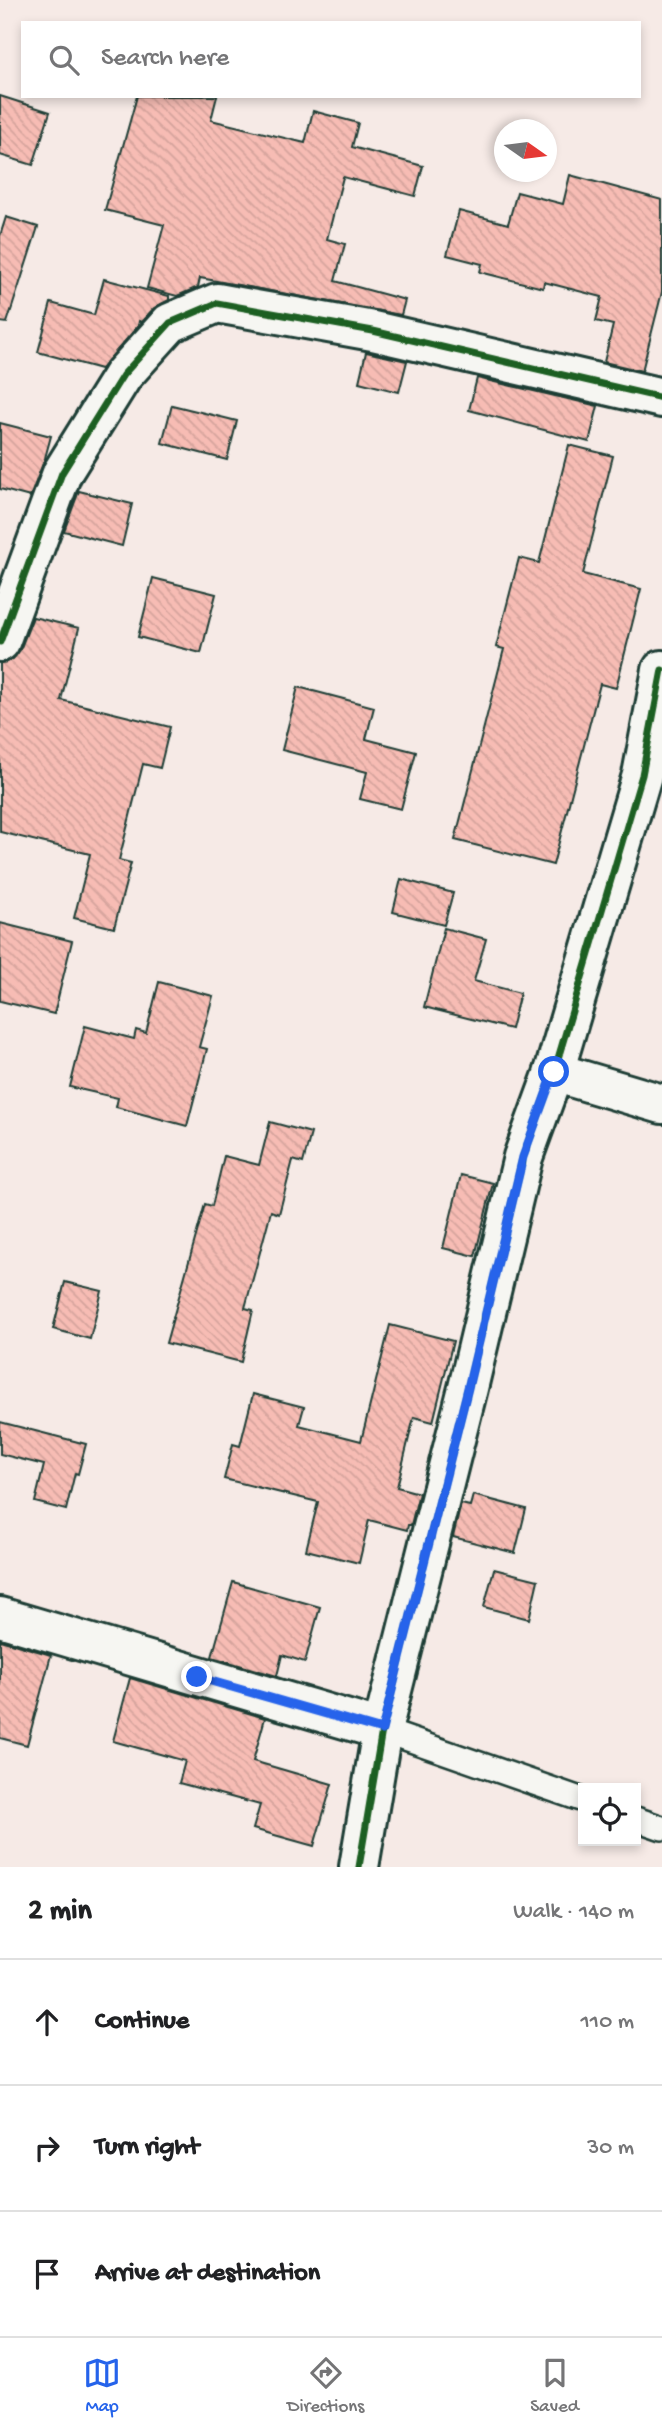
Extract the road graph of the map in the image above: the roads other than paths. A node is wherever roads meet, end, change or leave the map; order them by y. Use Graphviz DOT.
graph roads {
  1 [pos="662,398"];
  2 [pos="0,642"];
  3 [pos="662,670"];
  4 [pos="554,1072"];
  5 [pos="662,1104"];
  6 [pos="0,1617"];
  7 [pos="382,1730"];
  8 [pos="578,1798"];
  9 [pos="641,1821"];
  10 [pos="662,1828"];
  11 [pos="359,1867"];
  1 -- 2 [label="street"];
  3 -- 4 [label="street"];
  4 -- 5 [label="street"];
  4 -- 7 [label="street"];
  6 -- 7 [label="street"];
  7 -- 8 [label="lane"];
  7 -- 11 [label="street"];
  9 -- 10 [label="lane"];
}
